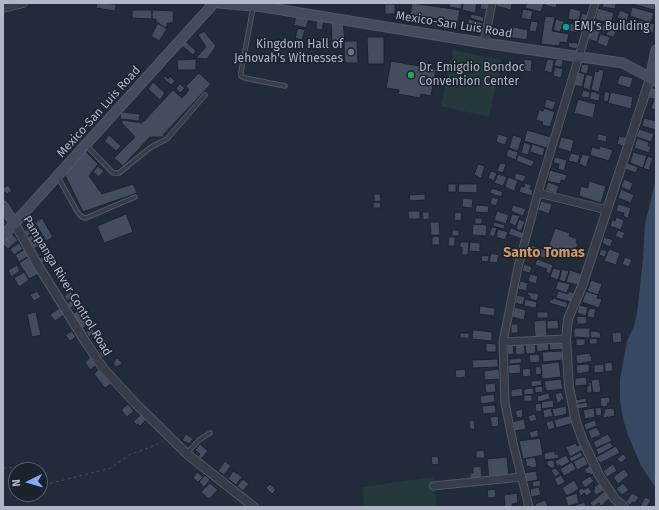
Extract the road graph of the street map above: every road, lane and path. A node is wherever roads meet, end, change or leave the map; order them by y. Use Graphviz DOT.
graph roads {
  1 [pos="23,3"];
  2 [pos="214,3"];
  3 [pos="219,3"];
  4 [pos="492,3"];
  5 [pos="595,3"];
  6 [pos="253,6"];
  7 [pos="3,8"];
  8 [pos="484,43"];
  9 [pos="656,50"];
  10 [pos="579,57"];
  11 [pos="653,80"];
  12 [pos="285,86"];
  13 [pos="205,95"];
  14 [pos="86,144"];
  15 [pos="58,175"];
  16 [pos="538,193"];
  17 [pos="135,197"];
  18 [pos="3,206"];
  19 [pos="607,210"];
  20 [pos="15,224"];
  21 [pos="3,236"];
  22 [pos="566,339"];
  23 [pos="503,342"];
  24 [pos="210,433"];
  25 [pos="169,436"];
  26 [pos="187,454"];
  27 [pos="521,477"];
  28 [pos="48,484"];
  29 [pos="433,486"];
  30 [pos="254,507"];
  31 [pos="529,507"];
  32 [pos="623,507"];
  1 -- 7 [label="street"];
  2 -- 14 [label="main road, Mexico-San Luis Road"];
  3 -- 6 [label="main road, Mexico-San Luis Road"];
  4 -- 8 [label="street"];
  5 -- 10 [label="street"];
  6 -- 8 [label="main road, Mexico-San Luis Road"];
  6 -- 12 [label="lane"];
  8 -- 10 [label="main road, Mexico-San Luis Road"];
  9 -- 11 [label="main road"];
  10 -- 11 [label="main road, Mexico-San Luis Road"];
  10 -- 16 [label="street"];
  11 -- 19 [label="street"];
  13 -- 14 [label="lane"];
  14 -- 15 [label="main road, Mexico-San Luis Road"];
  15 -- 17 [label="lane"];
  15 -- 20 [label="main road, Mexico-San Luis Road"];
  16 -- 19 [label="street"];
  16 -- 23 [label="street"];
  18 -- 20 [label="main road, Pampanga River Control Road"];
  19 -- 22 [label="street"];
  20 -- 21 [label="main road, Mexico-San Luis Road"];
  20 -- 25 [label="street, Pampanga River Control Road"];
  22 -- 23 [label="street"];
  22 -- 32 [label="street"];
  23 -- 27 [label="street"];
  24 -- 26 [label="lane"];
  25 -- 26 [label="street, Pampanga River Control Road"];
  25 -- 28 [label="path"];
  26 -- 30 [label="street, Pampanga River Control Road"];
  27 -- 29 [label="street"];
  27 -- 31 [label="street"];
}
